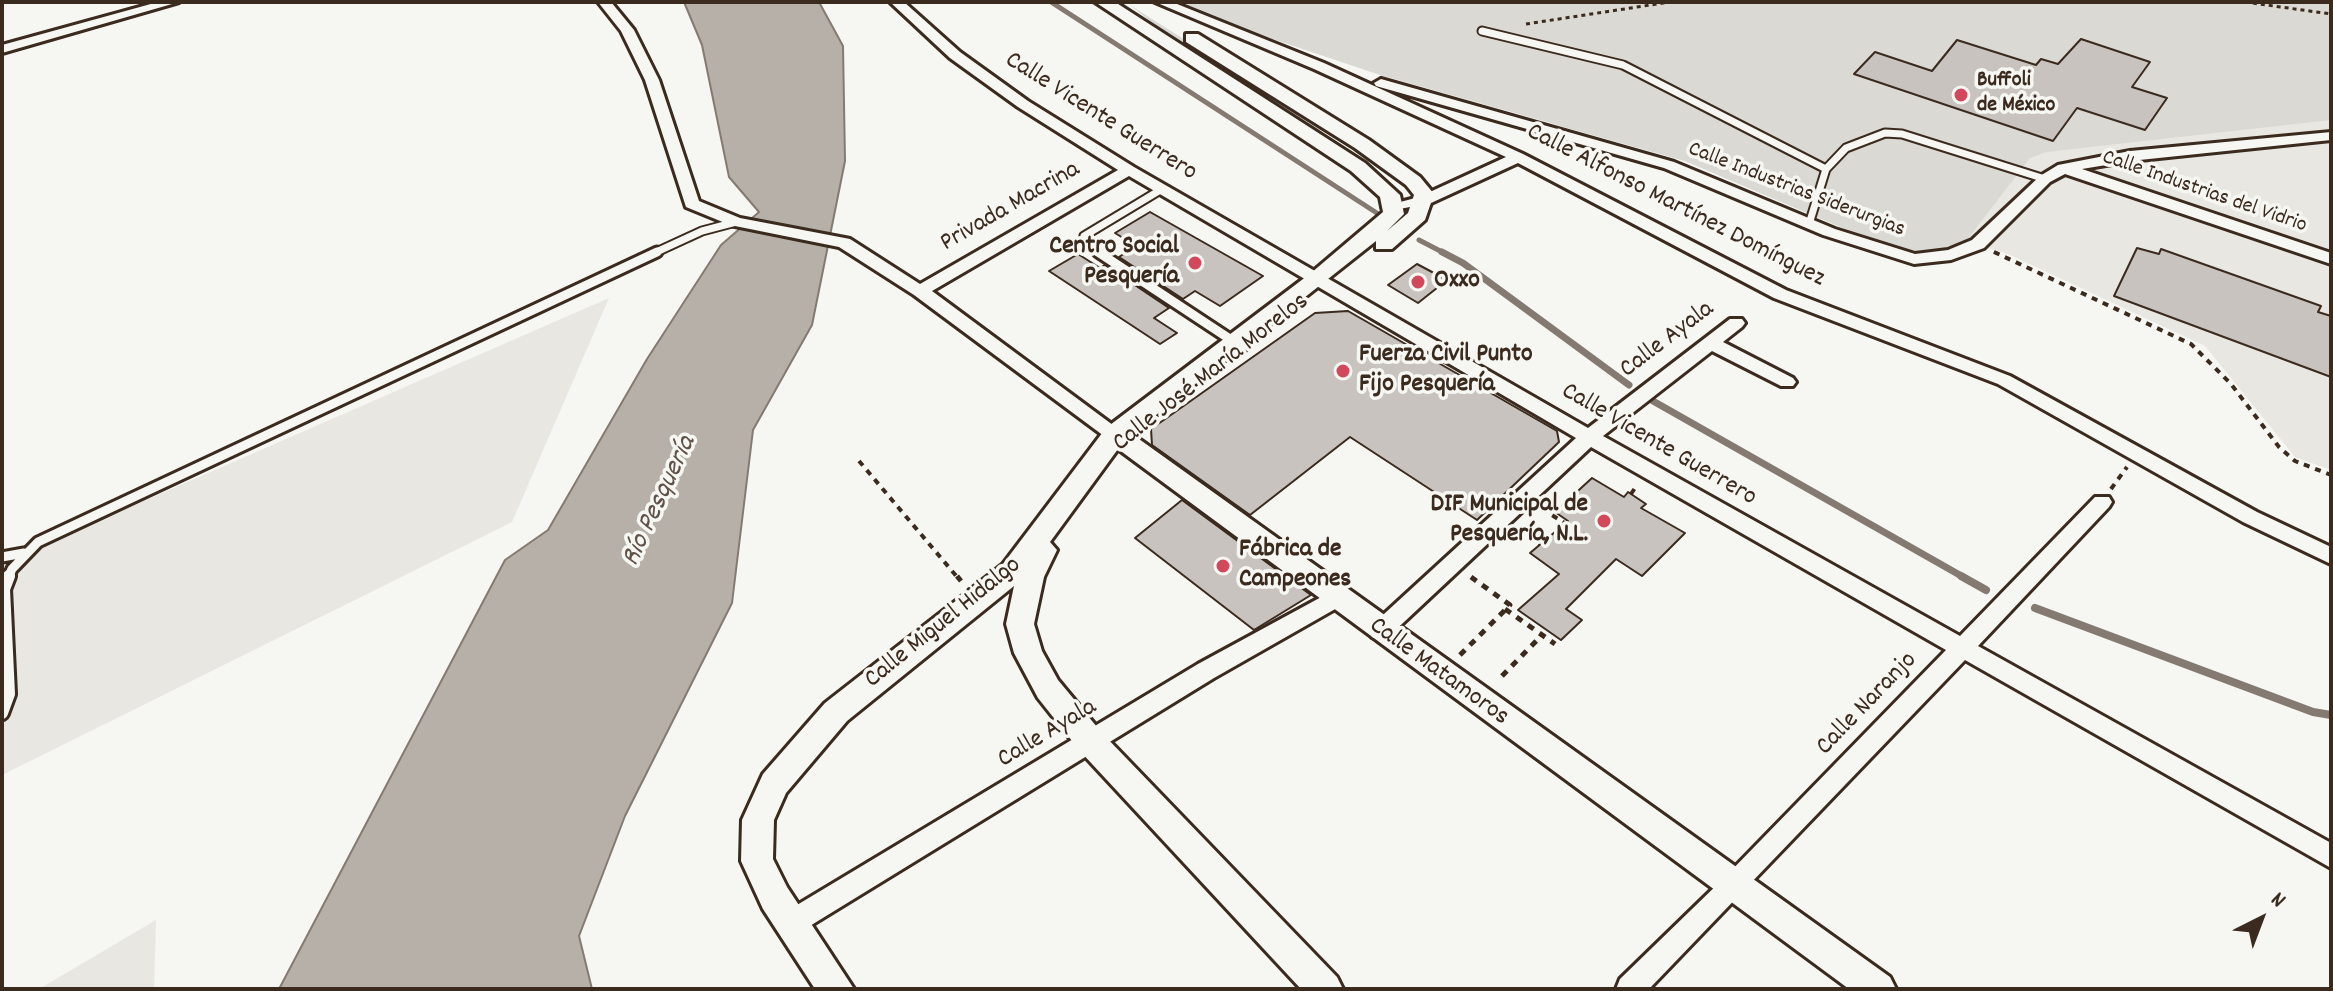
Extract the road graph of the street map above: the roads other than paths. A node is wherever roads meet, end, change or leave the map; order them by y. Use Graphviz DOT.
graph roads {
  1 [pos="173,2"];
  2 [pos="604,2"];
  3 [pos="896,2"];
  4 [pos="1103,2"];
  5 [pos="1134,2"];
  6 [pos="1161,2"];
  7 [pos="1482,31"];
  8 [pos="2,49"];
  9 [pos="1319,66"];
  10 [pos="2331,136"];
  11 [pos="1518,157"];
  12 [pos="2063,168"];
  13 [pos="1826,169"];
  14 [pos="1129,170"];
  15 [pos="2045,179"];
  16 [pos="1162,189"];
  17 [pos="1425,200"];
  18 [pos="1395,208"];
  19 [pos="736,222"];
  20 [pos="1809,224"];
  21 [pos="2331,259"];
  22 [pos="1323,281"];
  23 [pos="920,291"];
  24 [pos="1736,323"];
  25 [pos="1711,343"];
  26 [pos="1238,344"];
  27 [pos="1787,382"];
  28 [pos="1589,437"];
  29 [pos="1117,438"];
  30 [pos="2102,502"];
  31 [pos="24,553"];
  32 [pos="2331,556"];
  33 [pos="2,557"];
  34 [pos="1336,598"];
  35 [pos="1380,631"];
  36 [pos="1961,648"];
  37 [pos="2,713"];
  38 [pos="1091,742"];
  39 [pos="2331,856"];
  40 [pos="1733,887"];
  41 [pos="791,923"];
  42 [pos="836,989"];
  43 [pos="1325,989"];
  44 [pos="1630,989"];
  45 [pos="1878,989"];
  1 -- 8 [label="street"];
  2 -- 19 [label="street"];
  3 -- 14 [label="street, Calle Vicente Guerrero"];
  4 -- 18 [label="main road"];
  5 -- 17 [label="main road"];
  6 -- 9 [label="street, Calle Alfonso Martínez Domínguez"];
  7 -- 13 [label="lane"];
  9 -- 11 [label="street, Calle Alfonso Martínez Domínguez"];
  9 -- 20 [label="street, Calle Industrias Siderurgias"];
  10 -- 12 [label="street, Calle Industrias Siderurgias"];
  11 -- 17 [label="street"];
  11 -- 32 [label="street, Calle Alfonso Martínez Domínguez"];
  12 -- 15 [label="street, Calle Industrias Siderurgias"];
  12 -- 21 [label="street, Calle Industrias del Vidrio"];
  13 -- 15 [label="lane"];
  13 -- 20 [label="lane"];
  14 -- 16 [label="street, Calle Vicente Guerrero"];
  14 -- 23 [label="street, Privada Macrina"];
  15 -- 20 [label="street, Calle Industrias Siderurgias"];
  16 -- 22 [label="street, Calle Vicente Guerrero"];
  16 -- 26 [label="lane"];
  17 -- 18 [label="street"];
  17 -- 22 [label="main road, Calle José María Morelos"];
  18 -- 22 [label="main road"];
  19 -- 23 [label="street, Calle Matamoros"];
  19 -- 31 [label="lane"];
  22 -- 26 [label="main road, Calle José María Morelos"];
  22 -- 28 [label="street, Calle Vicente Guerrero"];
  23 -- 29 [label="street, Calle Matamoros"];
  24 -- 25 [label="street, Calle Ayala"];
  25 -- 27 [label="street"];
  25 -- 28 [label="street, Calle Ayala"];
  26 -- 29 [label="main road, Calle José María Morelos"];
  28 -- 35 [label="street, Calle Ayala"];
  28 -- 36 [label="street, Calle Vicente Guerrero"];
  29 -- 34 [label="main road, Calle Matamoros"];
  29 -- 38 [label="main road, Calle José María Morelos"];
  29 -- 41 [label="main road, Calle Miguel Hidalgo"];
  30 -- 36 [label="street, Calle Naranjo"];
  31 -- 33 [label="lane"];
  31 -- 37 [label="lane"];
  34 -- 35 [label="main road, Calle Matamoros"];
  34 -- 38 [label="street, Calle Ayala"];
  35 -- 40 [label="main road, Calle Matamoros"];
  36 -- 39 [label="street, Calle Vicente Guerrero"];
  36 -- 40 [label="street, Calle Naranjo"];
  38 -- 41 [label="street, Calle Ayala"];
  38 -- 43 [label="main road, Calle José María Morelos"];
  40 -- 44 [label="street, Calle Naranjo"];
  40 -- 45 [label="main road, Calle Matamoros"];
  41 -- 42 [label="main road, Calle Miguel Hidalgo"];
}
